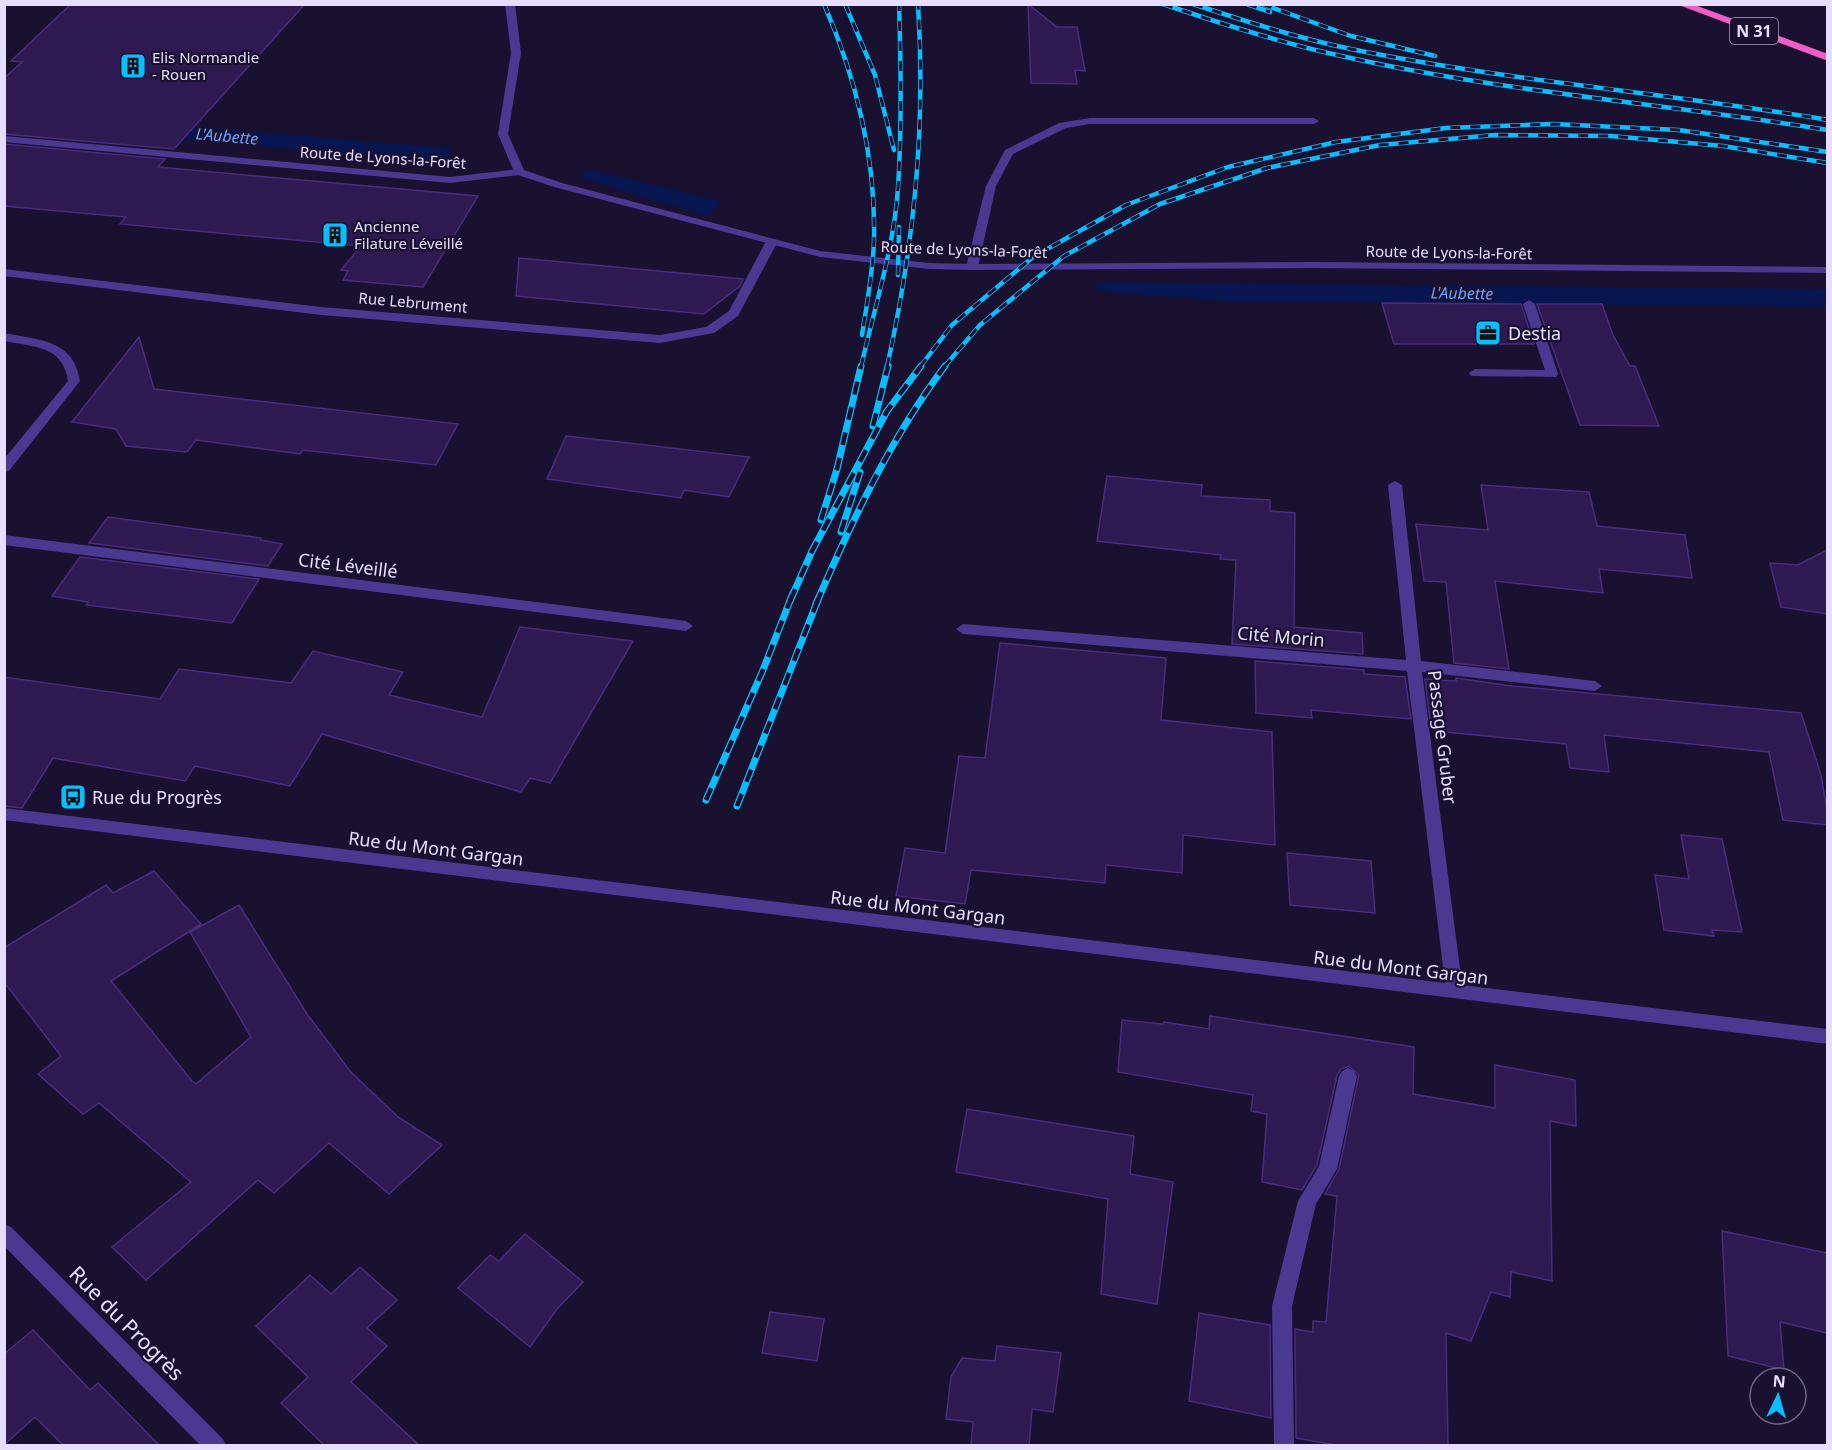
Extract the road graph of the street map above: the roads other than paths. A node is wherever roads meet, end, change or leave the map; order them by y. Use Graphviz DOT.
graph roads {
  1 [pos="510,4"];
  2 [pos="1681,4"];
  3 [pos="1827,58"];
  4 [pos="1314,121"];
  5 [pos="4,139"];
  6 [pos="519,172"];
  7 [pos="771,243"];
  8 [pos="972,267"];
  9 [pos="1827,270"];
  10 [pos="4,272"];
  11 [pos="1529,304"];
  12 [pos="4,337"];
  13 [pos="1475,373"];
  14 [pos="4,468"];
  15 [pos="1395,485"];
  16 [pos="4,540"];
  17 [pos="686,626"];
  18 [pos="963,629"];
  19 [pos="1414,666"];
  20 [pos="1595,686"];
  21 [pos="4,814"];
  22 [pos="1455,993"];
  23 [pos="1827,1037"];
  24 [pos="1348,1076"];
  25 [pos="4,1233"];
  26 [pos="216,1446"];
  27 [pos="1284,1446"];
  1 -- 6 [label="street"];
  2 -- 3 [label="highway, N 31"];
  4 -- 8 [label="street"];
  5 -- 6 [label="street, Route de Lyons-la-Forêt"];
  6 -- 7 [label="street, Route de Lyons-la-Forêt"];
  7 -- 8 [label="street, Route de Lyons-la-Forêt"];
  7 -- 10 [label="street, Rue Lebrument"];
  8 -- 9 [label="street, Route de Lyons-la-Forêt"];
  11 -- 13 [label="street"];
  12 -- 14 [label="street"];
  15 -- 19 [label="street, Passage Gruber"];
  16 -- 17 [label="street, Cité Léveillé"];
  18 -- 19 [label="street, Cité Morin"];
  19 -- 20 [label="street, Cité Morin"];
  19 -- 22 [label="street, Passage Gruber"];
  21 -- 22 [label="street, Rue du Mont Gargan"];
  22 -- 23 [label="street, Rue du Mont Gargan"];
  24 -- 27 [label="street"];
  25 -- 26 [label="street, Rue du Progrès"];
}
